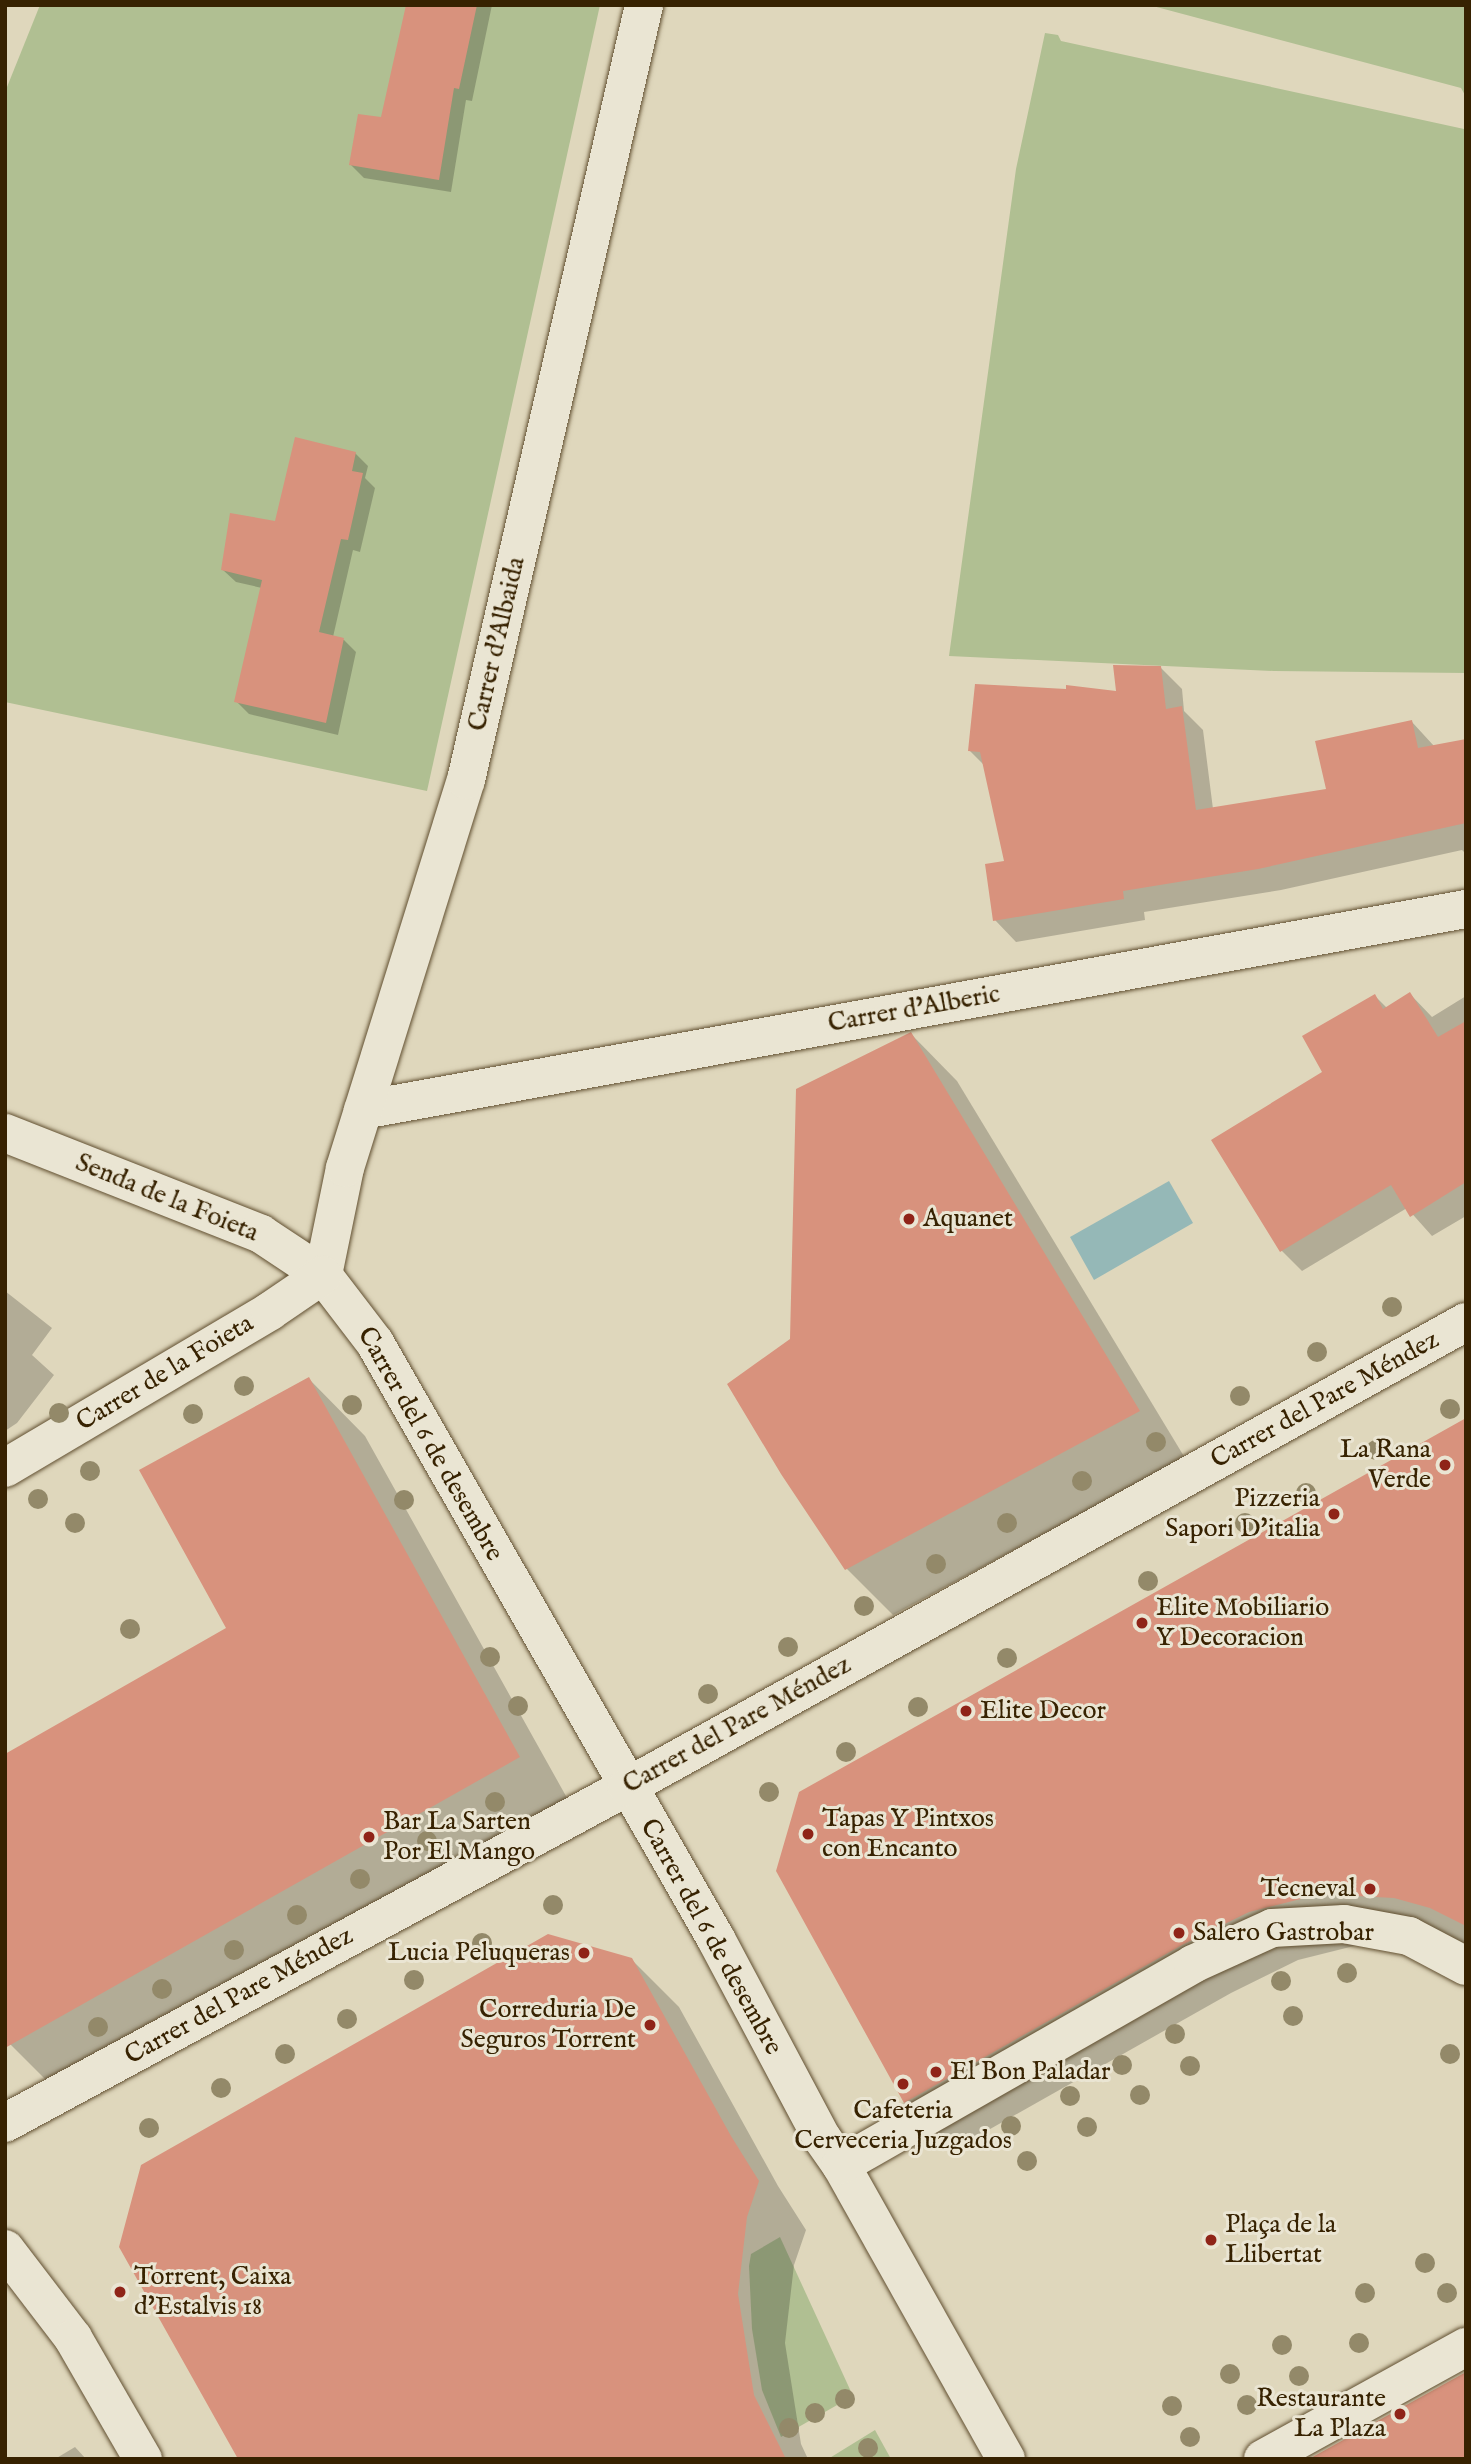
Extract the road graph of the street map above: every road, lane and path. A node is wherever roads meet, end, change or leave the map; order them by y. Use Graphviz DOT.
graph roads {
  1 [pos="644,5"];
  2 [pos="1466,909"];
  3 [pos="363,1110"];
  4 [pos="5,1133"];
  5 [pos="323,1275"];
  6 [pos="1466,1322"];
  7 [pos="5,1468"];
  8 [pos="626,1787"];
  9 [pos="1466,1966"];
  10 [pos="5,2123"];
  11 [pos="841,2165"];
  12 [pos="5,2249"];
  13 [pos="1466,2347"];
  14 [pos="143,2459"];
  15 [pos="1006,2459"];
  16 [pos="1263,2459"];
  1 -- 3 [label="street, Carrer d'Albaida"];
  2 -- 3 [label="street, Carrer d'Alberic"];
  3 -- 5 [label="street, Carrer d'Albaida"];
  4 -- 5 [label="street, Senda de la Foieta"];
  5 -- 7 [label="street, Carrer de la Foieta"];
  5 -- 8 [label="street, Carrer del 6 de desembre"];
  6 -- 8 [label="street, Carrer del Pare Méndez"];
  8 -- 10 [label="street, Carrer del Pare Méndez"];
  8 -- 11 [label="street, Carrer del 6 de desembre"];
  9 -- 11 [label="street"];
  11 -- 15 [label="street, Carrer del 6 de desembre"];
  12 -- 14 [label="street"];
  13 -- 16 [label="street"];
}
